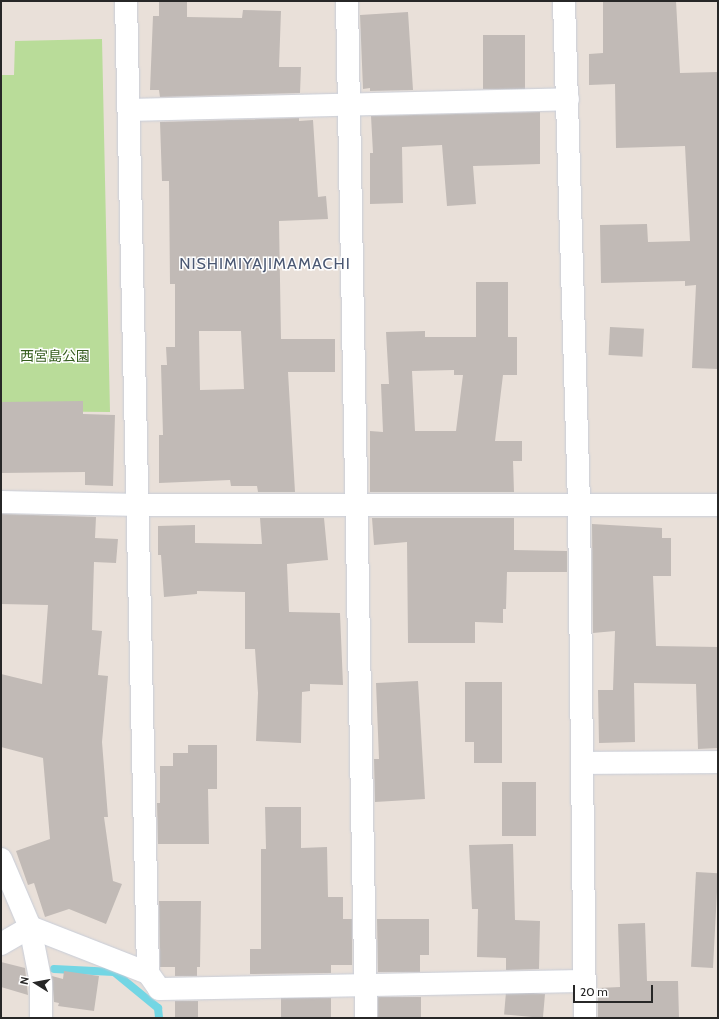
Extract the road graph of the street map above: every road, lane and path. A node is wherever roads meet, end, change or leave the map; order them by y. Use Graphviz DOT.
graph roads {
  1 [pos="126,1"];
  2 [pos="347,1"];
  3 [pos="564,1"];
  4 [pos="568,99"];
  5 [pos="350,103"];
  6 [pos="129,110"];
  7 [pos="1,502"];
  8 [pos="357,504"];
  9 [pos="579,504"];
  10 [pos="718,504"];
  11 [pos="139,505"];
  12 [pos="583,762"];
  13 [pos="718,762"];
  14 [pos="1,859"];
  15 [pos="30,927"];
  16 [pos="1,944"];
  17 [pos="148,973"];
  18 [pos="584,981"];
  19 [pos="365,984"];
  20 [pos="41,1018"];
  21 [pos="366,1018"];
  22 [pos="585,1018"];
  1 -- 6 [label="street"];
  2 -- 5 [label="street"];
  3 -- 4 [label="street"];
  4 -- 5 [label="street"];
  4 -- 9 [label="street"];
  5 -- 6 [label="street"];
  5 -- 8 [label="street"];
  6 -- 11 [label="street"];
  7 -- 11 [label="street"];
  8 -- 9 [label="street"];
  8 -- 11 [label="street"];
  8 -- 19 [label="street"];
  9 -- 10 [label="street"];
  9 -- 12 [label="street"];
  11 -- 17 [label="street"];
  12 -- 13 [label="street"];
  12 -- 18 [label="street"];
  14 -- 15 [label="street"];
  15 -- 16 [label="street"];
  15 -- 17 [label="street"];
  15 -- 20 [label="street"];
  17 -- 19 [label="street"];
  18 -- 19 [label="street"];
  18 -- 22 [label="street"];
  19 -- 21 [label="street"];
}
